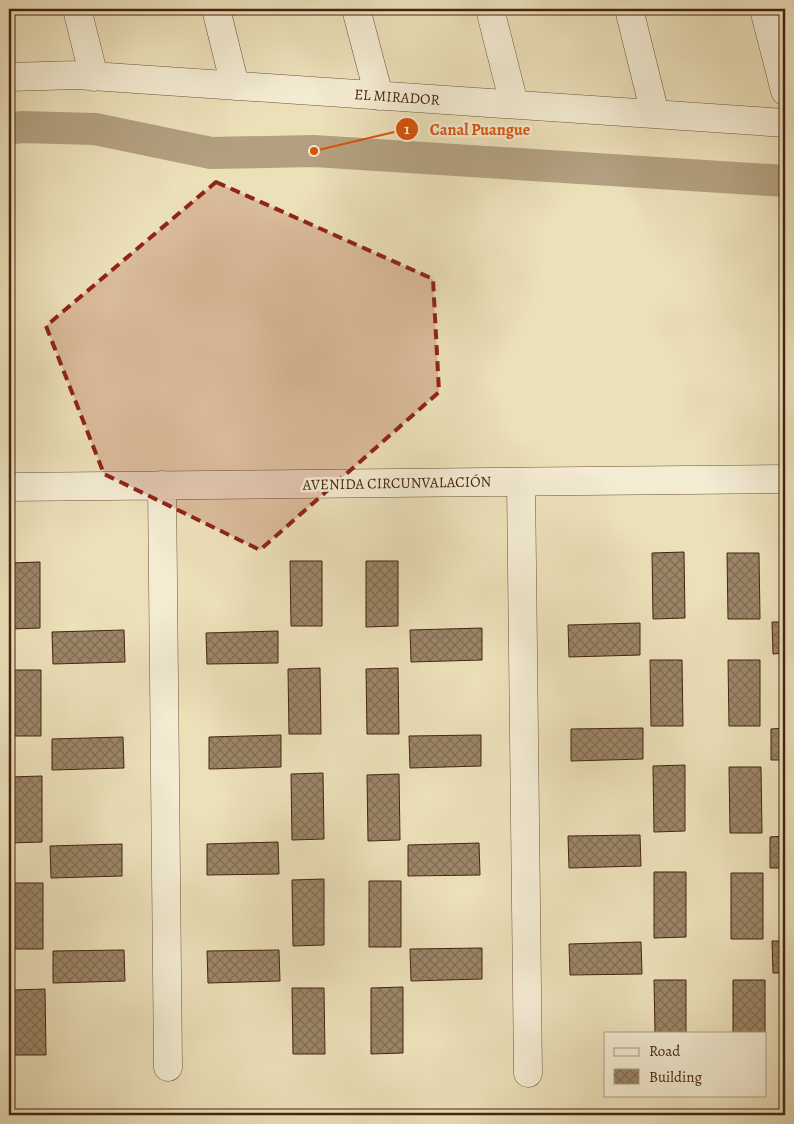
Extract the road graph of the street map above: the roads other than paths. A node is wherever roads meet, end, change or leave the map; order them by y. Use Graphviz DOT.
graph roads {
  1 [pos="77,9"];
  2 [pos="216,9"];
  3 [pos="356,9"];
  4 [pos="490,9"];
  5 [pos="628,9"];
  6 [pos="764,9"];
  7 [pos="94,76"];
  8 [pos="9,77"];
  9 [pos="235,86"];
  10 [pos="785,91"];
  11 [pos="379,96"];
  12 [pos="514,104"];
  13 [pos="656,114"];
  14 [pos="785,123"];
  15 [pos="785,480"];
  16 [pos="521,482"];
  17 [pos="162,485"];
  18 [pos="9,487"];
  19 [pos="168,1067"];
  20 [pos="528,1073"];
  1 -- 7 [label="street"];
  2 -- 9 [label="street"];
  3 -- 11 [label="street"];
  4 -- 12 [label="street"];
  5 -- 13 [label="street"];
  6 -- 10 [label="street"];
  7 -- 8 [label="street, EL MIRADOR"];
  7 -- 9 [label="street, EL MIRADOR"];
  9 -- 11 [label="street, EL MIRADOR"];
  11 -- 12 [label="street, EL MIRADOR"];
  12 -- 13 [label="street, EL MIRADOR"];
  13 -- 14 [label="street, EL MIRADOR"];
  15 -- 16 [label="street, AVENIDA CIRCUNVALACIÓN"];
  16 -- 17 [label="street, AVENIDA CIRCUNVALACIÓN"];
  16 -- 20 [label="street"];
  17 -- 18 [label="street, AVENIDA CIRCUNVALACIÓN"];
  17 -- 19 [label="street"];
}
